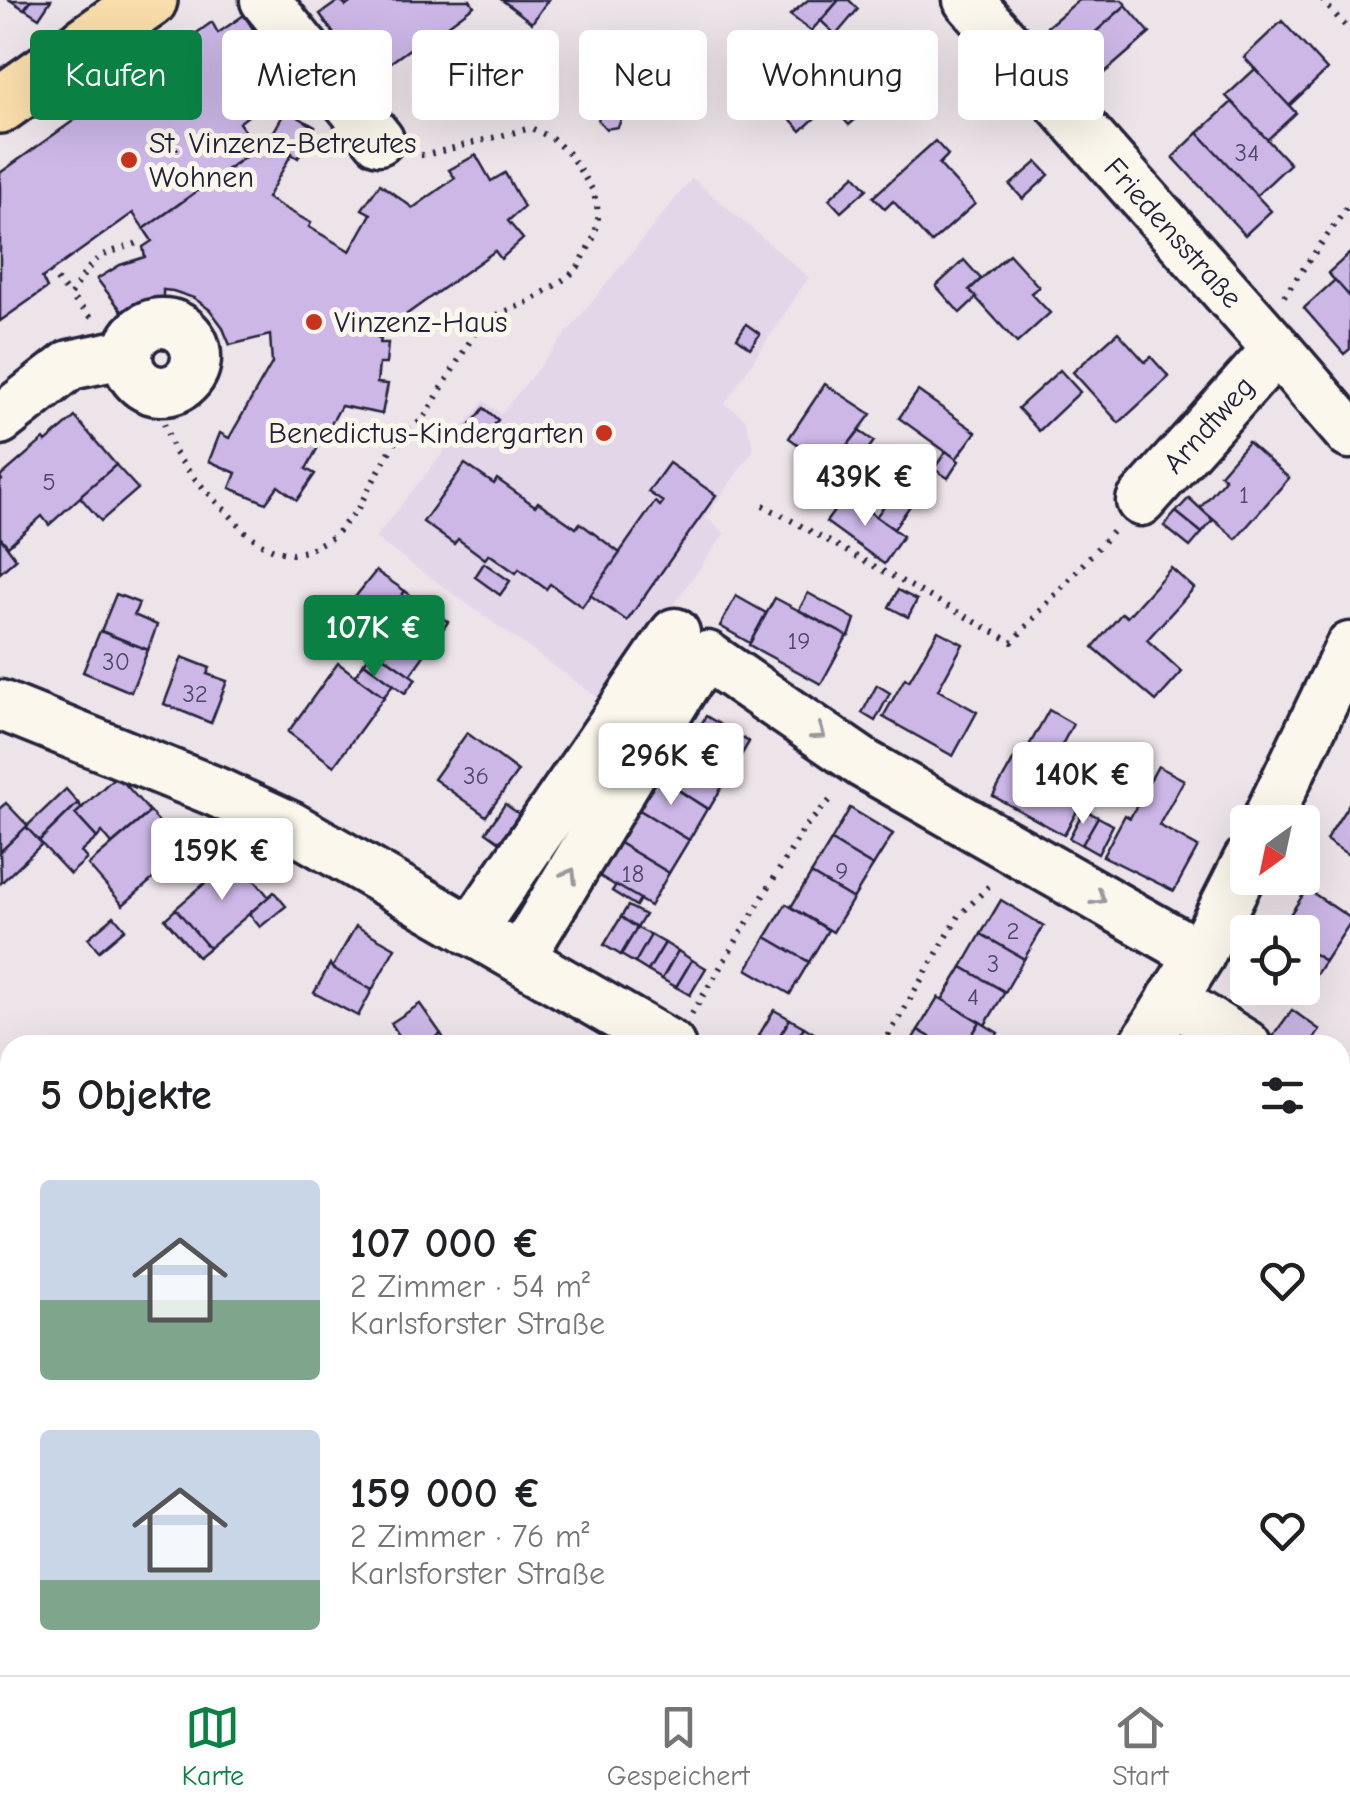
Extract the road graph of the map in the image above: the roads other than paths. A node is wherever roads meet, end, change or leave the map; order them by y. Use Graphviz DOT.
graph roads {
  1 [pos="149,0"];
  2 [pos="265,0"];
  3 [pos="968,0"];
  4 [pos="0,104"];
  5 [pos="379,140"];
  6 [pos="1269,339"];
  7 [pos="164,392"];
  8 [pos="0,420"];
  9 [pos="1350,434"];
  10 [pos="1141,501"];
  11 [pos="675,633"];
  12 [pos="1350,647"];
  13 [pos="0,705"];
  14 [pos="1274,805"];
  15 [pos="1230,895"];
  16 [pos="472,931"];
  17 [pos="1200,955"];
  18 [pos="520,958"];
  19 [pos="1172,999"];
  20 [pos="673,1035"];
  21 [pos="1150,1035"];
  22 [pos="1230,1035"];
  1 -- 4 [label="main road"];
  2 -- 5 [label="street"];
  3 -- 6 [label="street, Friedensstraße"];
  6 -- 9 [label="street, Friedensstraße"];
  6 -- 10 [label="street, Arndtweg"];
  7 -- 8 [label="street"];
  11 -- 16 [label="street"];
  12 -- 14 [label="street"];
  13 -- 16 [label="street"];
  15 -- 17 [label="street"];
  16 -- 18 [label="street"];
  18 -- 17 [label="street, one-way"];
  17 -- 19 [label="street"];
  18 -- 20 [label="street"];
  19 -- 21 [label="street"];
  19 -- 22 [label="street"];
}
